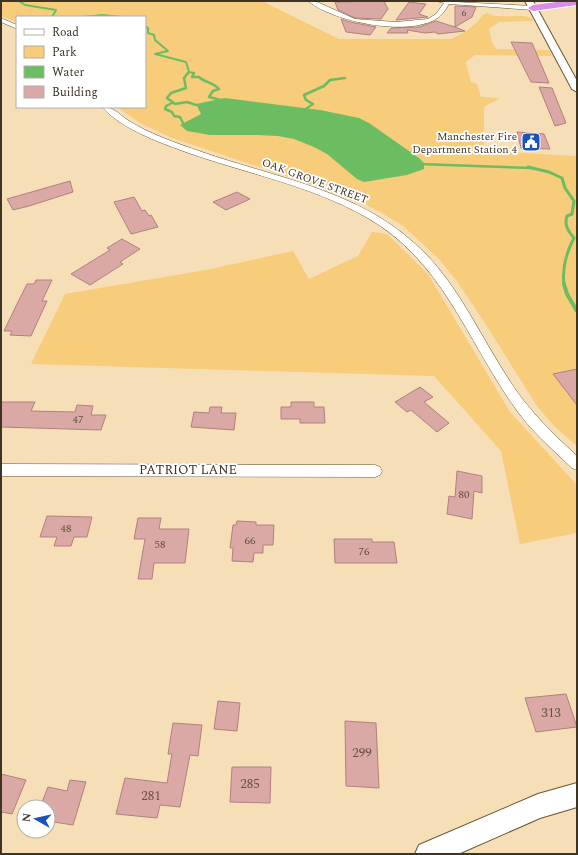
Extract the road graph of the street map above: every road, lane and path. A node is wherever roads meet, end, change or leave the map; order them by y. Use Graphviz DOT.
graph roads {
  1 [pos="312,1"];
  2 [pos="439,1"];
  3 [pos="447,2"];
  4 [pos="577,2"];
  5 [pos="531,4"];
  6 [pos="577,9"];
  7 [pos="1,20"];
  8 [pos="16,27"];
  9 [pos="577,89"];
  10 [pos="107,108"];
  11 [pos="577,464"];
  12 [pos="1,470"];
  13 [pos="375,471"];
  14 [pos="577,795"];
  15 [pos="428,854"];
  1 -- 3 [label="street"];
  2 -- 3 [label="street"];
  3 -- 5 [label="street"];
  4 -- 5 [label="highway"];
  5 -- 6 [label="highway"];
  5 -- 9 [label="main road"];
  7 -- 8 [label="street"];
  10 -- 11 [label="street, OAK GROVE STREET"];
  12 -- 13 [label="street, PATRIOT LANE"];
  14 -- 15 [label="street"];
}
